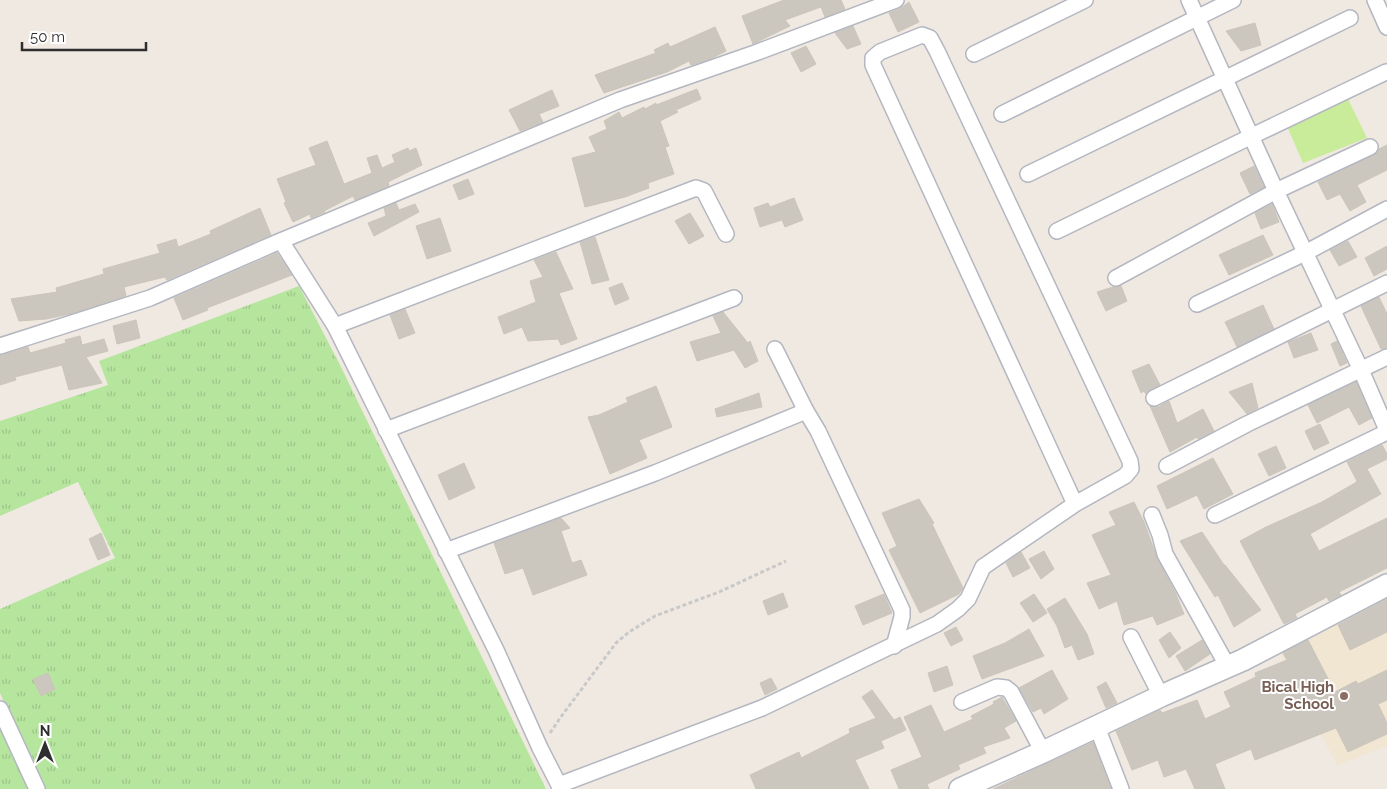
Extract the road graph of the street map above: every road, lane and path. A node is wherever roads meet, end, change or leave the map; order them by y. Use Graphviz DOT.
graph roads {
  1 [pos="896,0"];
  2 [pos="1085,0"];
  3 [pos="1189,0"];
  4 [pos="1232,0"];
  5 [pos="1375,0"];
  6 [pos="1197,18"];
  7 [pos="1350,18"];
  8 [pos="1387,27"];
  9 [pos="974,54"];
  10 [pos="1386,72"];
  11 [pos="1225,78"];
  12 [pos="1002,114"];
  13 [pos="1252,136"];
  14 [pos="1370,147"];
  15 [pos="1028,174"];
  16 [pos="1276,191"];
  17 [pos="1387,209"];
  18 [pos="1057,231"];
  19 [pos="726,234"];
  20 [pos="281,241"];
  21 [pos="1305,253"];
  22 [pos="1116,278"];
  23 [pos="1387,283"];
  24 [pos="734,298"];
  25 [pos="1197,304"];
  26 [pos="1333,310"];
  27 [pos="335,326"];
  28 [pos="0,346"];
  29 [pos="776,349"];
  30 [pos="1387,357"];
  31 [pos="1361,370"];
  32 [pos="1154,398"];
  33 [pos="806,411"];
  34 [pos="386,430"];
  35 [pos="1387,431"];
  36 [pos="1168,466"];
  37 [pos="1075,504"];
  38 [pos="1152,515"];
  39 [pos="1215,515"];
  40 [pos="446,551"];
  41 [pos="786,561"];
  42 [pos="1387,586"];
  43 [pos="1131,636"];
  44 [pos="894,646"];
  45 [pos="1228,667"];
  46 [pos="1161,696"];
  47 [pos="962,702"];
  48 [pos="0,709"];
  49 [pos="1097,726"];
  50 [pos="540,748"];
  51 [pos="1043,752"];
  52 [pos="560,787"];
  53 [pos="37,789"];
  54 [pos="960,789"];
  55 [pos="1121,789"];
  1 -- 20 [label="street"];
  2 -- 9 [label="street"];
  3 -- 6 [label="street"];
  4 -- 6 [label="street"];
  5 -- 8 [label="street"];
  6 -- 11 [label="street"];
  6 -- 12 [label="street"];
  7 -- 11 [label="street"];
  10 -- 13 [label="street"];
  11 -- 13 [label="street"];
  11 -- 15 [label="street"];
  13 -- 16 [label="street"];
  13 -- 18 [label="street"];
  14 -- 16 [label="street"];
  16 -- 21 [label="street"];
  16 -- 22 [label="street"];
  17 -- 21 [label="street"];
  19 -- 27 [label="street"];
  20 -- 27 [label="street"];
  20 -- 28 [label="street"];
  21 -- 25 [label="street"];
  21 -- 26 [label="street"];
  23 -- 26 [label="street"];
  24 -- 34 [label="street"];
  26 -- 31 [label="street"];
  26 -- 32 [label="street"];
  27 -- 34 [label="street"];
  29 -- 33 [label="street"];
  30 -- 31 [label="street"];
  31 -- 35 [label="street"];
  31 -- 36 [label="street"];
  33 -- 40 [label="street"];
  33 -- 44 [label="street"];
  34 -- 40 [label="street"];
  35 -- 39 [label="street"];
  37 -- 37 [label="street"];
  37 -- 44 [label="street"];
  38 -- 45 [label="street"];
  40 -- 50 [label="street"];
  41 -- 50 [label="path"];
  42 -- 45 [label="street"];
  43 -- 46 [label="street"];
  44 -- 52 [label="street"];
  45 -- 46 [label="street"];
  46 -- 49 [label="street"];
  47 -- 51 [label="street"];
  48 -- 53 [label="street"];
  49 -- 51 [label="street"];
  49 -- 55 [label="street"];
  50 -- 52 [label="street"];
  51 -- 54 [label="street"];
}
